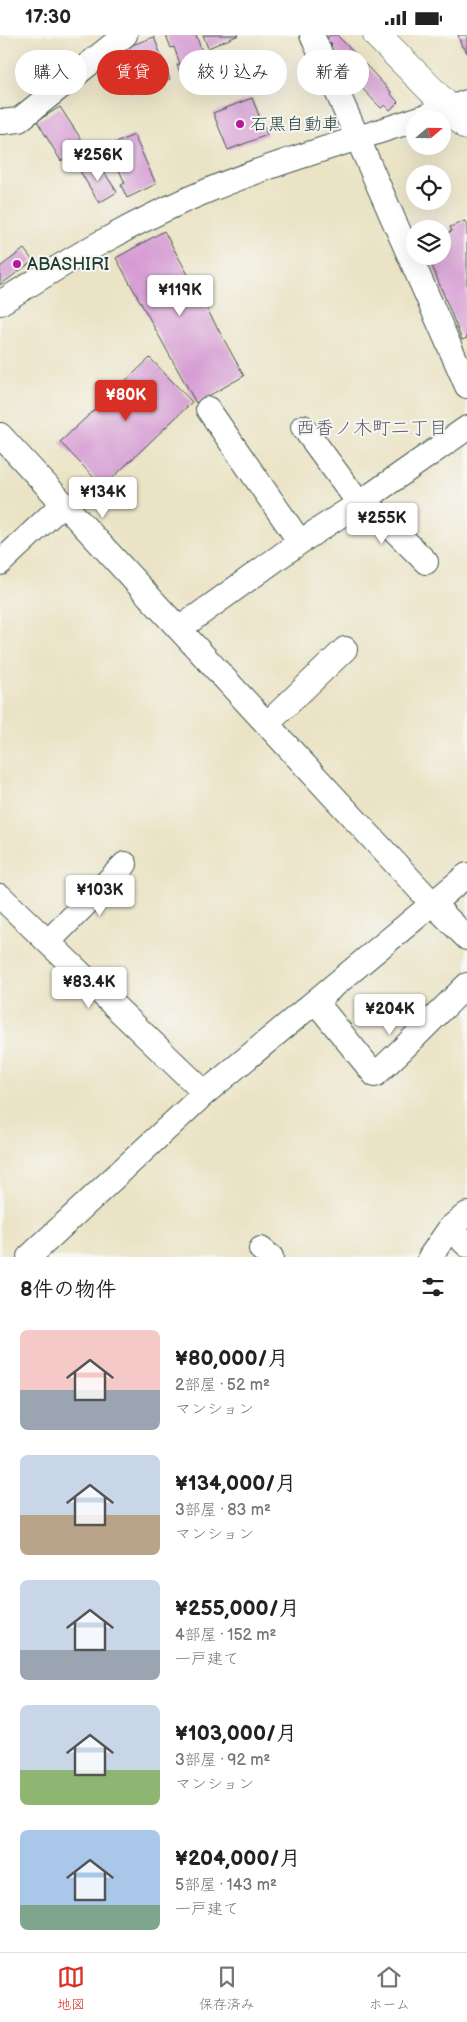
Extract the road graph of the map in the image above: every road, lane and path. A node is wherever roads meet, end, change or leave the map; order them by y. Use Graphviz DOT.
graph roads {
  1 [pos="125,35"];
  2 [pos="312,35"];
  3 [pos="377,35"];
  4 [pos="461,112"];
  5 [pos="0,121"];
  6 [pos="357,140"];
  7 [pos="0,303"];
  8 [pos="467,387"];
  9 [pos="208,409"];
  10 [pos="303,427"];
  11 [pos="467,428"];
  12 [pos="0,435"];
  13 [pos="362,502"];
  14 [pos="63,504"];
  15 [pos="300,542"];
  16 [pos="426,562"];
  17 [pos="0,563"];
  18 [pos="179,629"];
  19 [pos="345,649"];
  20 [pos="267,724"];
  21 [pos="125,864"];
  22 [pos="467,875"];
  23 [pos="0,897"];
  24 [pos="432,903"];
  25 [pos="467,938"];
  26 [pos="48,942"];
  27 [pos="467,985"];
  28 [pos="316,1002"];
  29 [pos="205,1093"];
  30 [pos="461,1229"];
  31 [pos="29,1257"];
  32 [pos="430,1257"];
  1 -- 5 [label="street"];
  2 -- 6 [label="street"];
  3 -- 4 [label="main road"];
  4 -- 6 [label="street"];
  6 -- 7 [label="street"];
  6 -- 8 [label="street"];
  9 -- 15 [label="street"];
  10 -- 13 [label="street"];
  11 -- 13 [label="street"];
  12 -- 14 [label="street"];
  13 -- 15 [label="street"];
  13 -- 16 [label="street"];
  14 -- 17 [label="street"];
  14 -- 18 [label="street"];
  15 -- 18 [label="street"];
  18 -- 20 [label="street"];
  19 -- 20 [label="street"];
  20 -- 24 [label="street"];
  21 -- 26 [label="street"];
  22 -- 24 [label="street"];
  23 -- 26 [label="street"];
  24 -- 25 [label="street"];
  24 -- 28 [label="street"];
  26 -- 29 [label="street"];
  27 -- 28 [label="street"];
  28 -- 29 [label="street"];
  29 -- 31 [label="street"];
  30 -- 32 [label="street"];
}
